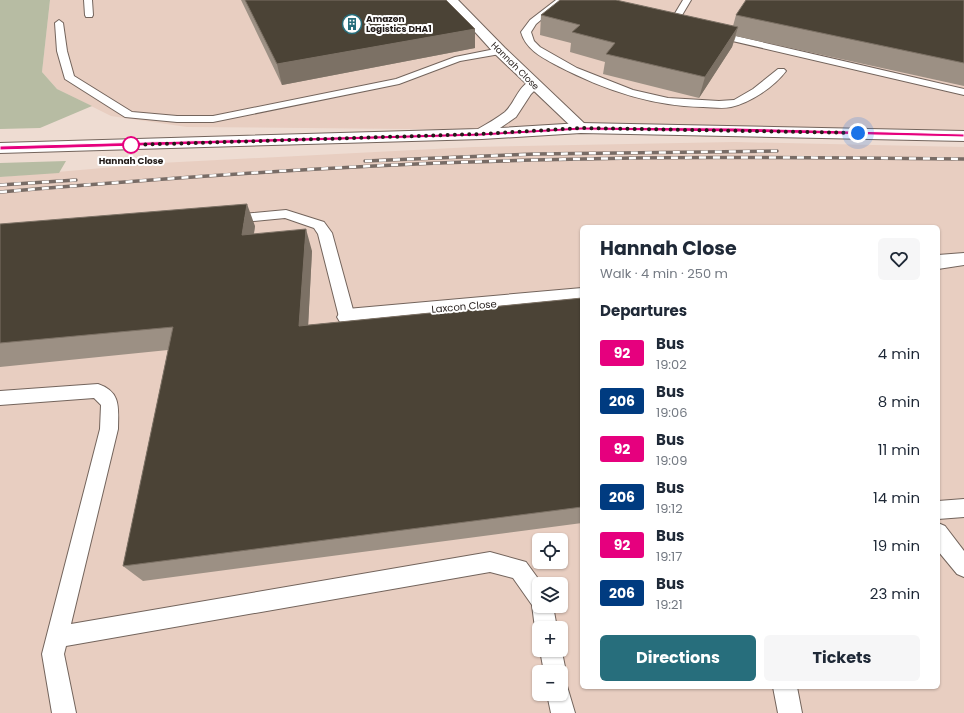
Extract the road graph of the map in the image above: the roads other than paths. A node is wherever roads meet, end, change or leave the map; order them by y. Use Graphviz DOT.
graph roads {
  1 [pos="88,0"];
  2 [pos="452,0"];
  3 [pos="687,0"];
  4 [pos="565,1"];
  5 [pos="89,15"];
  6 [pos="59,23"];
  7 [pos="672,25"];
  8 [pos="703,32"];
  9 [pos="500,51"];
  10 [pos="780,72"];
  11 [pos="534,84"];
  12 [pos="964,92"];
  13 [pos="581,128"];
  14 [pos="481,134"];
  15 [pos="964,136"];
  16 [pos="0,148"];
  17 [pos="216,221"];
  18 [pos="964,259"];
  19 [pos="940,262"];
  20 [pos="580,295"];
  21 [pos="347,317"];
  22 [pos="0,398"];
  23 [pos="964,508"];
  24 [pos="940,510"];
  25 [pos="940,536"];
  26 [pos="964,567"];
  27 [pos="532,587"];
  28 [pos="58,637"];
  29 [pos="785,689"];
  30 [pos="560,701"];
  31 [pos="64,713"];
  32 [pos="563,713"];
  33 [pos="790,713"];
  1 -- 5 [label="lane"];
  2 -- 9 [label="main road, Hannah Close"];
  3 -- 7 [label="lane"];
  4 -- 10 [label="lane"];
  6 -- 9 [label="lane"];
  8 -- 12 [label="lane"];
  9 -- 11 [label="main road, Hannah Close"];
  11 -- 13 [label="main road, Hannah Close"];
  11 -- 14 [label="main road"];
  13 -- 14 [label="main road"];
  13 -- 15 [label="main road"];
  14 -- 16 [label="main road"];
  17 -- 21 [label="lane"];
  18 -- 19 [label="main road"];
  20 -- 21 [label="main road, Laxcon Close"];
  22 -- 28 [label="lane"];
  23 -- 24 [label="lane"];
  25 -- 26 [label="lane"];
  27 -- 28 [label="lane"];
  28 -- 31 [label="lane"];
  29 -- 33 [label="lane"];
  30 -- 32 [label="lane"];
}
